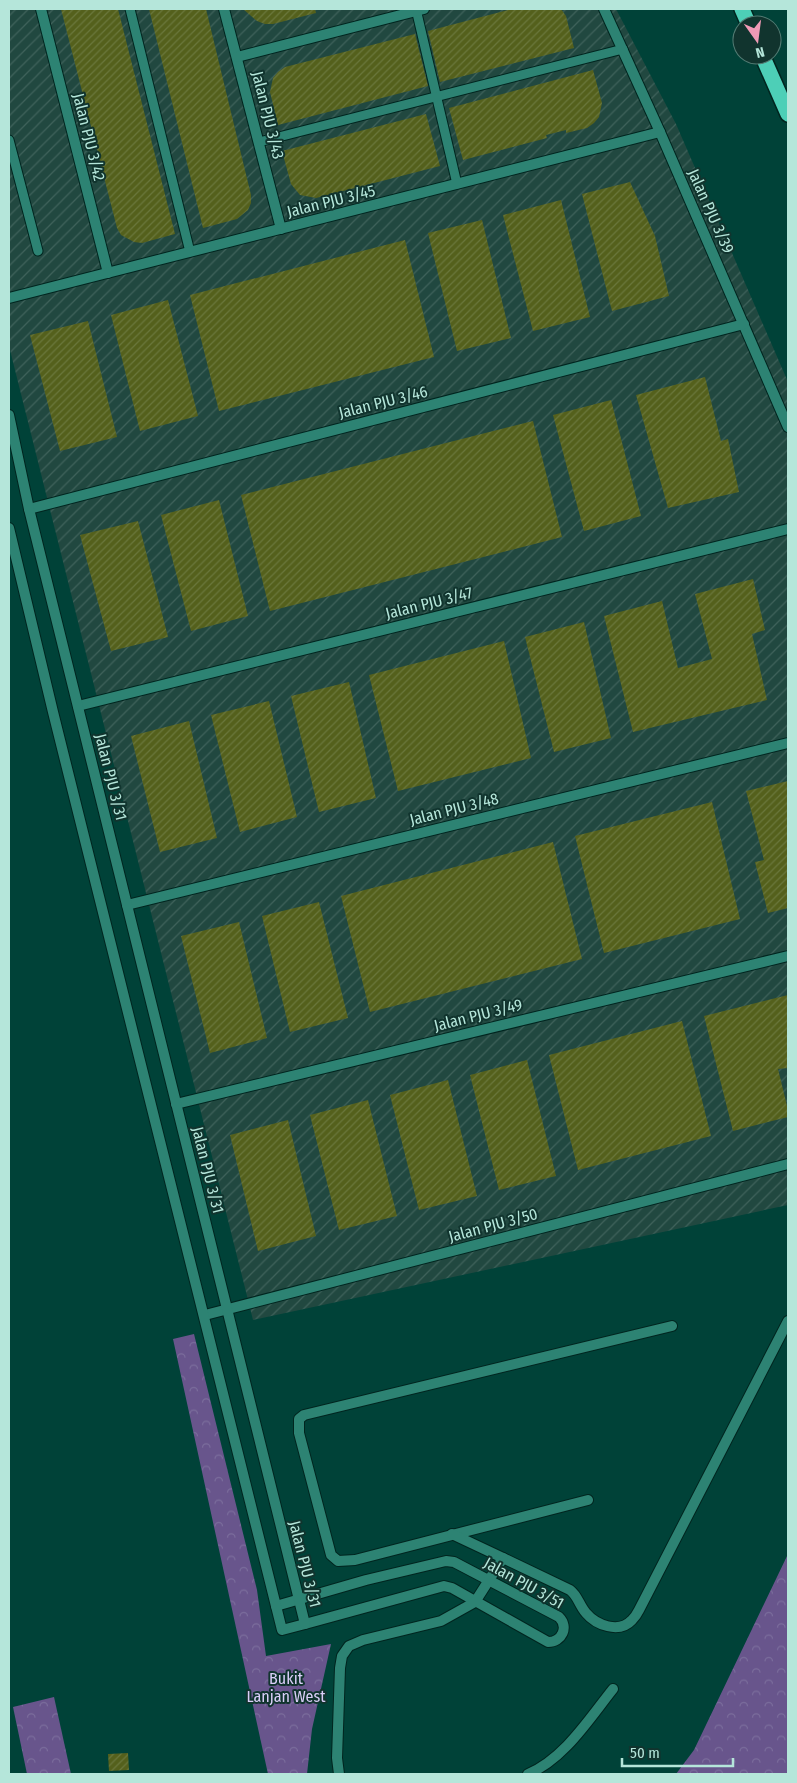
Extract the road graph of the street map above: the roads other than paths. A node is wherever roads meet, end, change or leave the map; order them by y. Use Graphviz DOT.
graph roads {
  1 [pos="41,9"];
  2 [pos="130,9"];
  3 [pos="224,9"];
  4 [pos="418,9"];
  5 [pos="604,9"];
  6 [pos="623,49"];
  7 [pos="237,57"];
  8 [pos="766,65"];
  9 [pos="436,96"];
  10 [pos="788,114"];
  11 [pos="660,132"];
  12 [pos="9,140"];
  13 [pos="259,142"];
  14 [pos="457,184"];
  15 [pos="281,229"];
  16 [pos="38,251"];
  17 [pos="190,252"];
  18 [pos="108,273"];
  19 [pos="9,298"];
  20 [pos="744,324"];
  21 [pos="9,415"];
  22 [pos="788,427"];
  23 [pos="29,509"];
  24 [pos="9,528"];
  25 [pos="788,529"];
  26 [pos="78,706"];
  27 [pos="788,744"];
  28 [pos="127,905"];
  29 [pos="788,956"];
  30 [pos="176,1104"];
  31 [pos="788,1164"];
  32 [pos="227,1310"];
  33 [pos="205,1315"];
  34 [pos="788,1321"];
  35 [pos="672,1326"];
  36 [pos="588,1500"];
  37 [pos="452,1534"];
  38 [pos="503,1558"];
  39 [pos="489,1580"];
  40 [pos="298,1600"];
  41 [pos="475,1602"];
  42 [pos="276,1606"];
  43 [pos="304,1624"];
  44 [pos="613,1689"];
  45 [pos="339,1774"];
  46 [pos="528,1774"];
  1 -- 18 [label="street, Jalan PJU 3/42"];
  2 -- 17 [label="lane"];
  3 -- 7 [label="street, Jalan PJU 3/43"];
  4 -- 7 [label="street"];
  4 -- 9 [label="lane"];
  5 -- 6 [label="street, Jalan PJU 3/39"];
  6 -- 9 [label="lane"];
  6 -- 11 [label="street, Jalan PJU 3/39"];
  7 -- 13 [label="street, Jalan PJU 3/43"];
  8 -- 10 [label="highway"];
  9 -- 13 [label="lane"];
  9 -- 14 [label="lane"];
  11 -- 14 [label="street, Jalan PJU 3/45"];
  11 -- 20 [label="street, Jalan PJU 3/39"];
  12 -- 16 [label="lane"];
  13 -- 15 [label="street, Jalan PJU 3/43"];
  14 -- 15 [label="street, Jalan PJU 3/45"];
  15 -- 17 [label="street, Jalan PJU 3/45"];
  17 -- 18 [label="street, Jalan PJU 3/45"];
  18 -- 19 [label="street, Jalan PJU 3/45"];
  20 -- 22 [label="street, Jalan PJU 3/39"];
  20 -- 23 [label="street, Jalan PJU 3/46"];
  21 -- 23 [label="street, Jalan PJU 3/31"];
  23 -- 26 [label="street, Jalan PJU 3/31"];
  24 -- 33 [label="street, Jalan PJU 3/31"];
  25 -- 26 [label="street, Jalan PJU 3/47"];
  26 -- 28 [label="street, Jalan PJU 3/31"];
  27 -- 28 [label="street, Jalan PJU 3/48"];
  28 -- 30 [label="street, Jalan PJU 3/31"];
  29 -- 30 [label="street, Jalan PJU 3/49"];
  30 -- 32 [label="street, Jalan PJU 3/31"];
  31 -- 32 [label="street, Jalan PJU 3/50"];
  32 -- 33 [label="street, Jalan PJU 3/50"];
  32 -- 40 [label="street, Jalan PJU 3/31"];
  33 -- 42 [label="street, Jalan PJU 3/31"];
  34 -- 38 [label="street"];
  35 -- 37 [label="street"];
  36 -- 37 [label="street"];
  37 -- 38 [label="street"];
  38 -- 39 [label="street"];
  39 -- 40 [label="street, Jalan PJU 3/51"];
  39 -- 41 [label="street"];
  39 -- 41 [label="street, Jalan PJU 3/51"];
  40 -- 42 [label="street, Jalan PJU 3/51"];
  40 -- 43 [label="street, Jalan PJU 3/31"];
  41 -- 43 [label="street, Jalan PJU 3/51"];
  41 -- 45 [label="street"];
  42 -- 43 [label="street, Jalan PJU 3/31"];
  44 -- 46 [label="street"];
}
